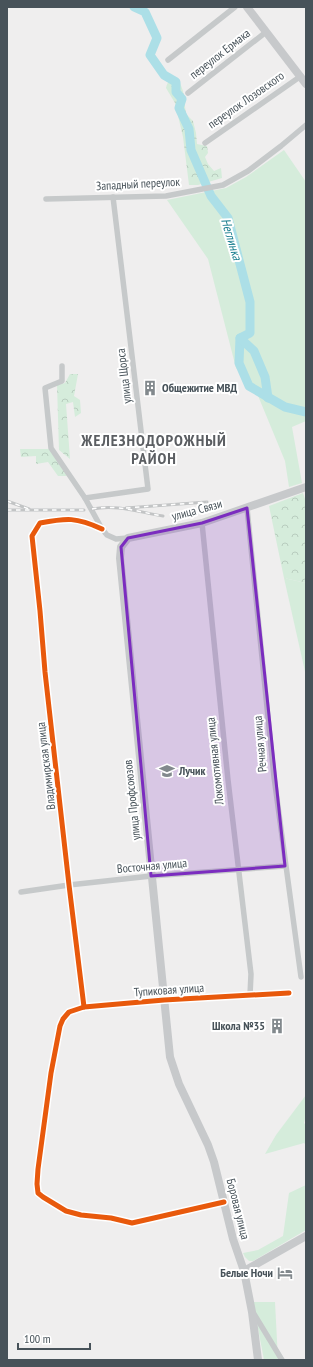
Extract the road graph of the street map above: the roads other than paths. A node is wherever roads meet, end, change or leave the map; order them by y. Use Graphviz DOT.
graph roads {
  1 [pos="235,7"];
  2 [pos="246,7"];
  3 [pos="266,32"];
  4 [pos="168,60"];
  5 [pos="300,76"];
  6 [pos="306,84"];
  7 [pos="188,93"];
  8 [pos="306,125"];
  9 [pos="204,142"];
  10 [pos="113,196"];
  11 [pos="46,199"];
  12 [pos="62,366"];
  13 [pos="306,487"];
  14 [pos="85,498"];
  15 [pos="247,508"];
  16 [pos="202,524"];
  17 [pos="102,529"];
  18 [pos="128,538"];
  19 [pos="285,866"];
  20 [pos="239,870"];
  21 [pos="151,876"];
  22 [pos="69,885"];
  23 [pos="21,892"];
  24 [pos="301,977"];
  25 [pos="289,993"];
  26 [pos="250,995"];
  27 [pos="164,1000"];
  28 [pos="84,1008"];
  29 [pos="172,1062"];
  30 [pos="224,1202"];
  31 [pos="306,1236"];
  32 [pos="244,1272"];
  33 [pos="252,1312"];
  34 [pos="258,1360"];
  35 [pos="282,1360"];
  1 -- 4 [label="street"];
  2 -- 3 [label="main road"];
  3 -- 5 [label="main road"];
  3 -- 7 [label="street, переулок Ермака"];
  5 -- 6 [label="main road"];
  5 -- 9 [label="street, переулок Лозовского"];
  8 -- 10 [label="street, Западный переулок"];
  10 -- 11 [label="street, Западный переулок"];
  10 -- 14 [label="street, улица Щорса"];
  12 -- 14 [label="street"];
  13 -- 15 [label="main road, улица Связи"];
  14 -- 17 [label="street"];
  15 -- 16 [label="main road, улица Связи"];
  15 -- 19 [label="street, Речная улица"];
  16 -- 18 [label="main road, улица Связи"];
  16 -- 20 [label="street, Локомотивная улица"];
  17 -- 18 [label="street"];
  17 -- 22 [label="street, Владимирская улица"];
  18 -- 21 [label="main road, улица Профсоюзов"];
  19 -- 20 [label="street, Восточная улица"];
  19 -- 24 [label="street, Речная улица"];
  20 -- 21 [label="street, Восточная улица"];
  20 -- 26 [label="street, Локомотивная улица"];
  21 -- 22 [label="street, Восточная улица"];
  21 -- 27 [label="main road, улица Профсоюзов"];
  22 -- 23 [label="street, Восточная улица"];
  22 -- 28 [label="street, Владимирская улица"];
  25 -- 26 [label="street, Тупиковая улица"];
  26 -- 27 [label="street, Тупиковая улица"];
  27 -- 28 [label="street, Тупиковая улица"];
  27 -- 29 [label="main road, улица Профсоюзов"];
  28 -- 30 [label="street, Тупиковая улица"];
  29 -- 30 [label="main road, Боровая улица"];
  30 -- 32 [label="main road, Боровая улица"];
  31 -- 32 [label="main road"];
  32 -- 33 [label="main road, Боровая улица"];
  33 -- 34 [label="main road"];
  33 -- 35 [label="street, Боровая улица"];
}
